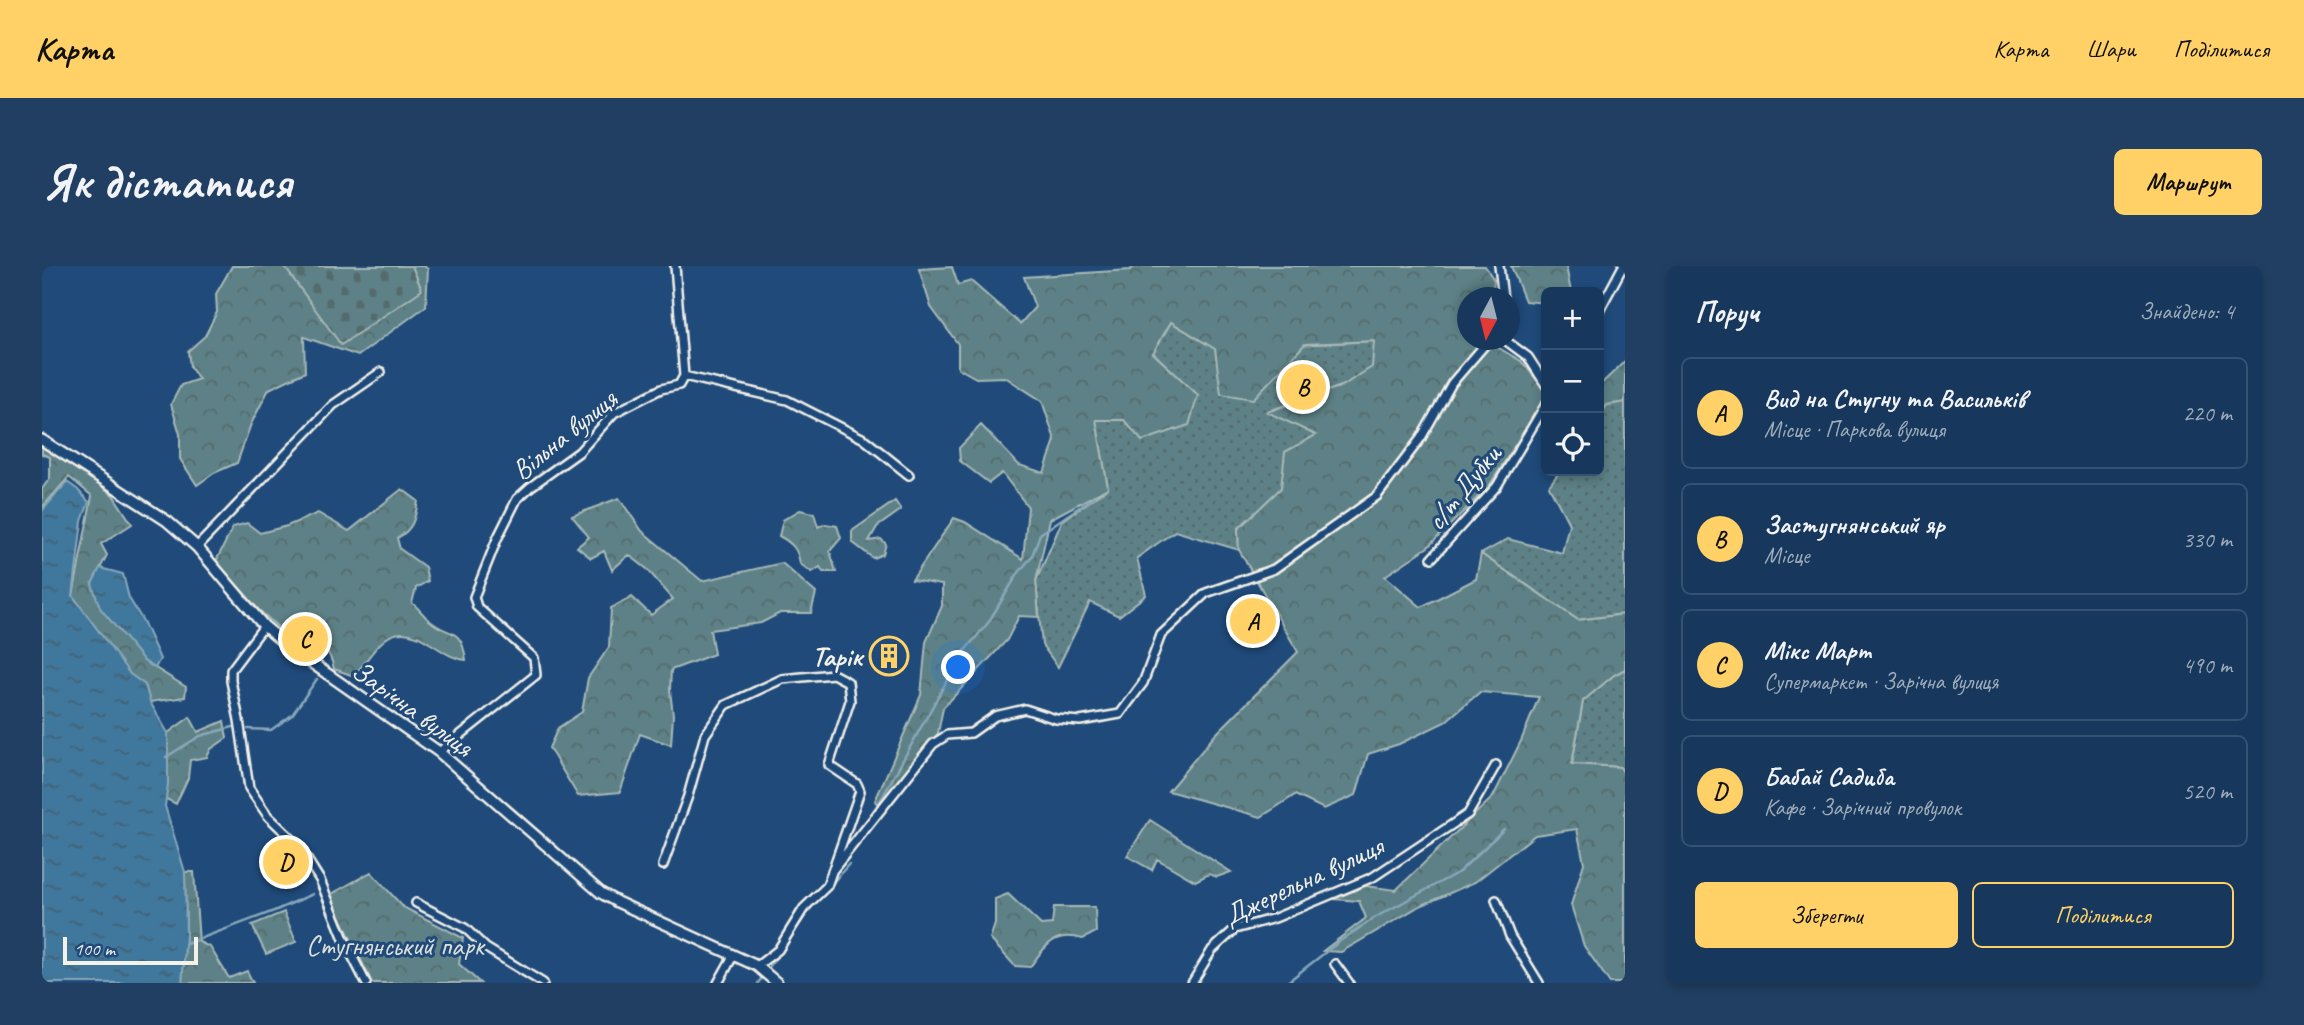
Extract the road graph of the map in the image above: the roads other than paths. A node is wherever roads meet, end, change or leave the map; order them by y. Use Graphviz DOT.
graph roads {
  1 [pos="675,266"];
  2 [pos="1499,266"];
  3 [pos="1623,266"];
  4 [pos="1502,287"];
  5 [pos="1604,302"];
  6 [pos="1480,350"];
  7 [pos="1519,350"];
  8 [pos="381,372"];
  9 [pos="684,376"];
  10 [pos="1541,377"];
  11 [pos="1541,412"];
  12 [pos="42,440"];
  13 [pos="909,475"];
  14 [pos="197,547"];
  15 [pos="1432,558"];
  16 [pos="264,626"];
  17 [pos="439,752"];
  18 [pos="1496,765"];
  19 [pos="663,865"];
  20 [pos="832,871"];
  21 [pos="1496,900"];
  22 [pos="416,902"];
  23 [pos="733,957"];
  24 [pos="1335,964"];
  25 [pos="757,966"];
  26 [pos="366,983"];
  27 [pos="543,983"];
  28 [pos="718,983"];
  29 [pos="778,983"];
  30 [pos="1192,983"];
  31 [pos="1349,983"];
  32 [pos="1539,983"];
  1 -- 9 [label="street"];
  2 -- 4 [label="street"];
  3 -- 5 [label="street"];
  6 -- 20 [label="street"];
  7 -- 10 [label="street"];
  8 -- 14 [label="street"];
  9 -- 13 [label="street"];
  9 -- 17 [label="street, Вільна вулиця"];
  11 -- 15 [label="street, с/т Дубки"];
  12 -- 14 [label="street, Зарічна вулиця"];
  14 -- 16 [label="street, Зарічна вулиця"];
  16 -- 17 [label="street, Зарічна вулиця"];
  16 -- 26 [label="street"];
  17 -- 23 [label="street, Зарічна вулиця"];
  18 -- 30 [label="street, Джерельна вулиця"];
  19 -- 20 [label="street"];
  20 -- 25 [label="street"];
  21 -- 32 [label="street"];
  22 -- 27 [label="street"];
  23 -- 25 [label="street, Зарічна вулиця"];
  23 -- 28 [label="street"];
  24 -- 31 [label="street"];
  25 -- 29 [label="street, Зарічна вулиця"];
}
